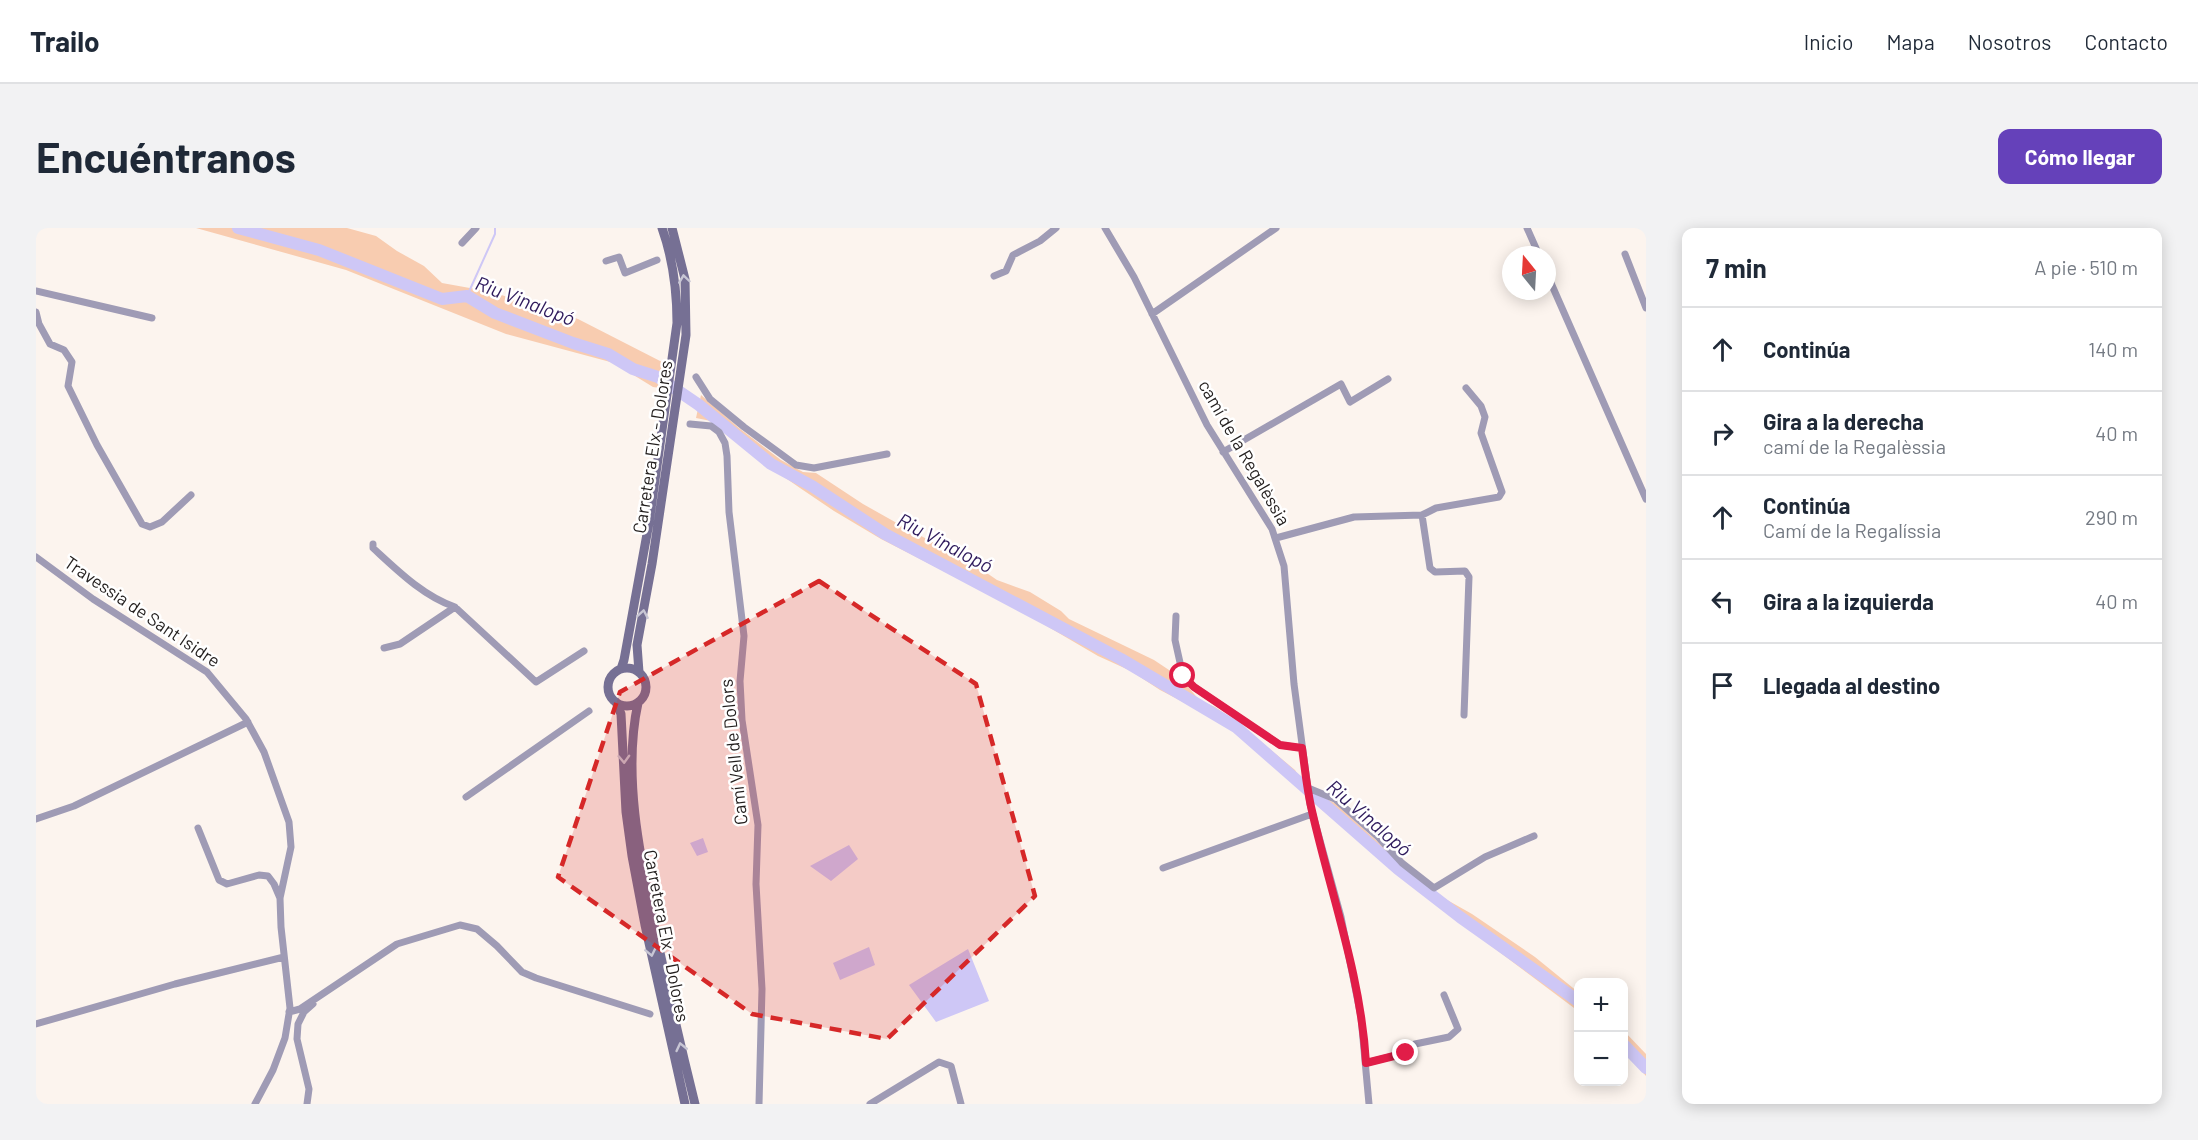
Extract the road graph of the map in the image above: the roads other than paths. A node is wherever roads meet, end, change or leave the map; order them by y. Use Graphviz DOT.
graph roads {
  1 [pos="476,228"];
  2 [pos="662,228"];
  3 [pos="672,228"];
  4 [pos="1056,228"];
  5 [pos="1105,228"];
  6 [pos="1276,228"];
  7 [pos="1527,228"];
  8 [pos="462,243"];
  9 [pos="1535,246"];
  10 [pos="1625,254"];
  11 [pos="657,260"];
  12 [pos="606,261"];
  13 [pos="994,276"];
  14 [pos="36,291"];
  15 [pos="1556,294"];
  16 [pos="1646,308"];
  17 [pos="36,312"];
  18 [pos="1152,314"];
  19 [pos="152,318"];
  20 [pos="678,358"];
  21 [pos="696,377"];
  22 [pos="1388,379"];
  23 [pos="1466,388"];
  24 [pos="670,415"];
  25 [pos="690,424"];
  26 [pos="1223,452"];
  27 [pos="887,454"];
  28 [pos="191,495"];
  29 [pos="1646,499"];
  30 [pos="1422,515"];
  31 [pos="1276,538"];
  32 [pos="373,544"];
  33 [pos="36,557"];
  34 [pos="455,607"];
  35 [pos="1176,616"];
  36 [pos="384,648"];
  37 [pos="584,651"];
  38 [pos="621,669"];
  39 [pos="639,672"];
  40 [pos="616,702"];
  41 [pos="638,702"];
  42 [pos="589,711"];
  43 [pos="1464,714"];
  44 [pos="248,722"];
  45 [pos="1302,748"];
  46 [pos="1307,785"];
  47 [pos="465,797"];
  48 [pos="1312,812"];
  49 [pos="36,819"];
  50 [pos="198,828"];
  51 [pos="1534,836"];
  52 [pos="1163,868"];
  53 [pos="280,898"];
  54 [pos="284,957"];
  55 [pos="323,993"];
  56 [pos="1444,995"];
  57 [pos="289,1012"];
  58 [pos="650,1014"];
  59 [pos="36,1024"];
  60 [pos="1366,1063"];
  61 [pos="255,1104"];
  62 [pos="307,1104"];
  63 [pos="685,1104"];
  64 [pos="695,1104"];
  65 [pos="759,1104"];
  66 [pos="870,1104"];
  67 [pos="961,1104"];
  68 [pos="1369,1104"];
  1 -- 8 [label="street"];
  2 -- 20 [label="main road, Carretera Elx - Dolores"];
  20 -- 3 [label="main road, Carretera Elx - Dolores, one-way"];
  4 -- 13 [label="street"];
  5 -- 18 [label="street, camí de la Regalèssia"];
  6 -- 18 [label="street"];
  7 -- 9 [label="street"];
  10 -- 16 [label="street"];
  11 -- 12 [label="street"];
  14 -- 19 [label="street"];
  15 -- 29 [label="street"];
  17 -- 28 [label="street"];
  18 -- 26 [label="street, camí de la Regalèssia"];
  20 -- 24 [label="main road, Carretera Elx - Dolores"];
  21 -- 27 [label="street"];
  22 -- 26 [label="street"];
  23 -- 30 [label="street"];
  24 -- 38 [label="main road, Carretera Elx - Dolores"];
  39 -- 24 [label="main road, Carretera Elx - Dolores, one-way"];
  25 -- 65 [label="street, Camí Vell de Dolors"];
  26 -- 31 [label="street, camí de la Regalèssia"];
  30 -- 31 [label="street"];
  30 -- 43 [label="street"];
  31 -- 45 [label="street, camí de la Regalèssia"];
  32 -- 34 [label="street"];
  33 -- 44 [label="street, Travessia de Sant Isidre"];
  34 -- 36 [label="street"];
  34 -- 37 [label="street"];
  35 -- 45 [label="street"];
  38 -- 39 [label="main road"];
  38 -- 40 [label="main road"];
  39 -- 41 [label="main road"];
  40 -- 41 [label="main road"];
  40 -- 63 [label="main road, Carretera Elx - Dolores, one-way"];
  64 -- 41 [label="main road, Carretera Elx - Dolores, one-way"];
  42 -- 47 [label="street"];
  44 -- 49 [label="street"];
  44 -- 53 [label="street, Travessia de Sant Isidre"];
  45 -- 46 [label="street, camí de la Regalèssia"];
  46 -- 48 [label="street, camí de la Regalèssia"];
  46 -- 51 [label="street"];
  48 -- 52 [label="street"];
  48 -- 60 [label="street, camí de la Regalèssia"];
  50 -- 53 [label="street"];
  53 -- 54 [label="street, Travessia de Sant Isidre"];
  54 -- 57 [label="street, Travessia de Sant Isidre"];
  54 -- 59 [label="street"];
  55 -- 57 [label="street"];
  55 -- 58 [label="street"];
  55 -- 62 [label="street"];
  56 -- 60 [label="street"];
  57 -- 61 [label="street, Travessia de Sant Isidre"];
  60 -- 68 [label="street, camí de la Regalèssia"];
  66 -- 67 [label="street"];
}
